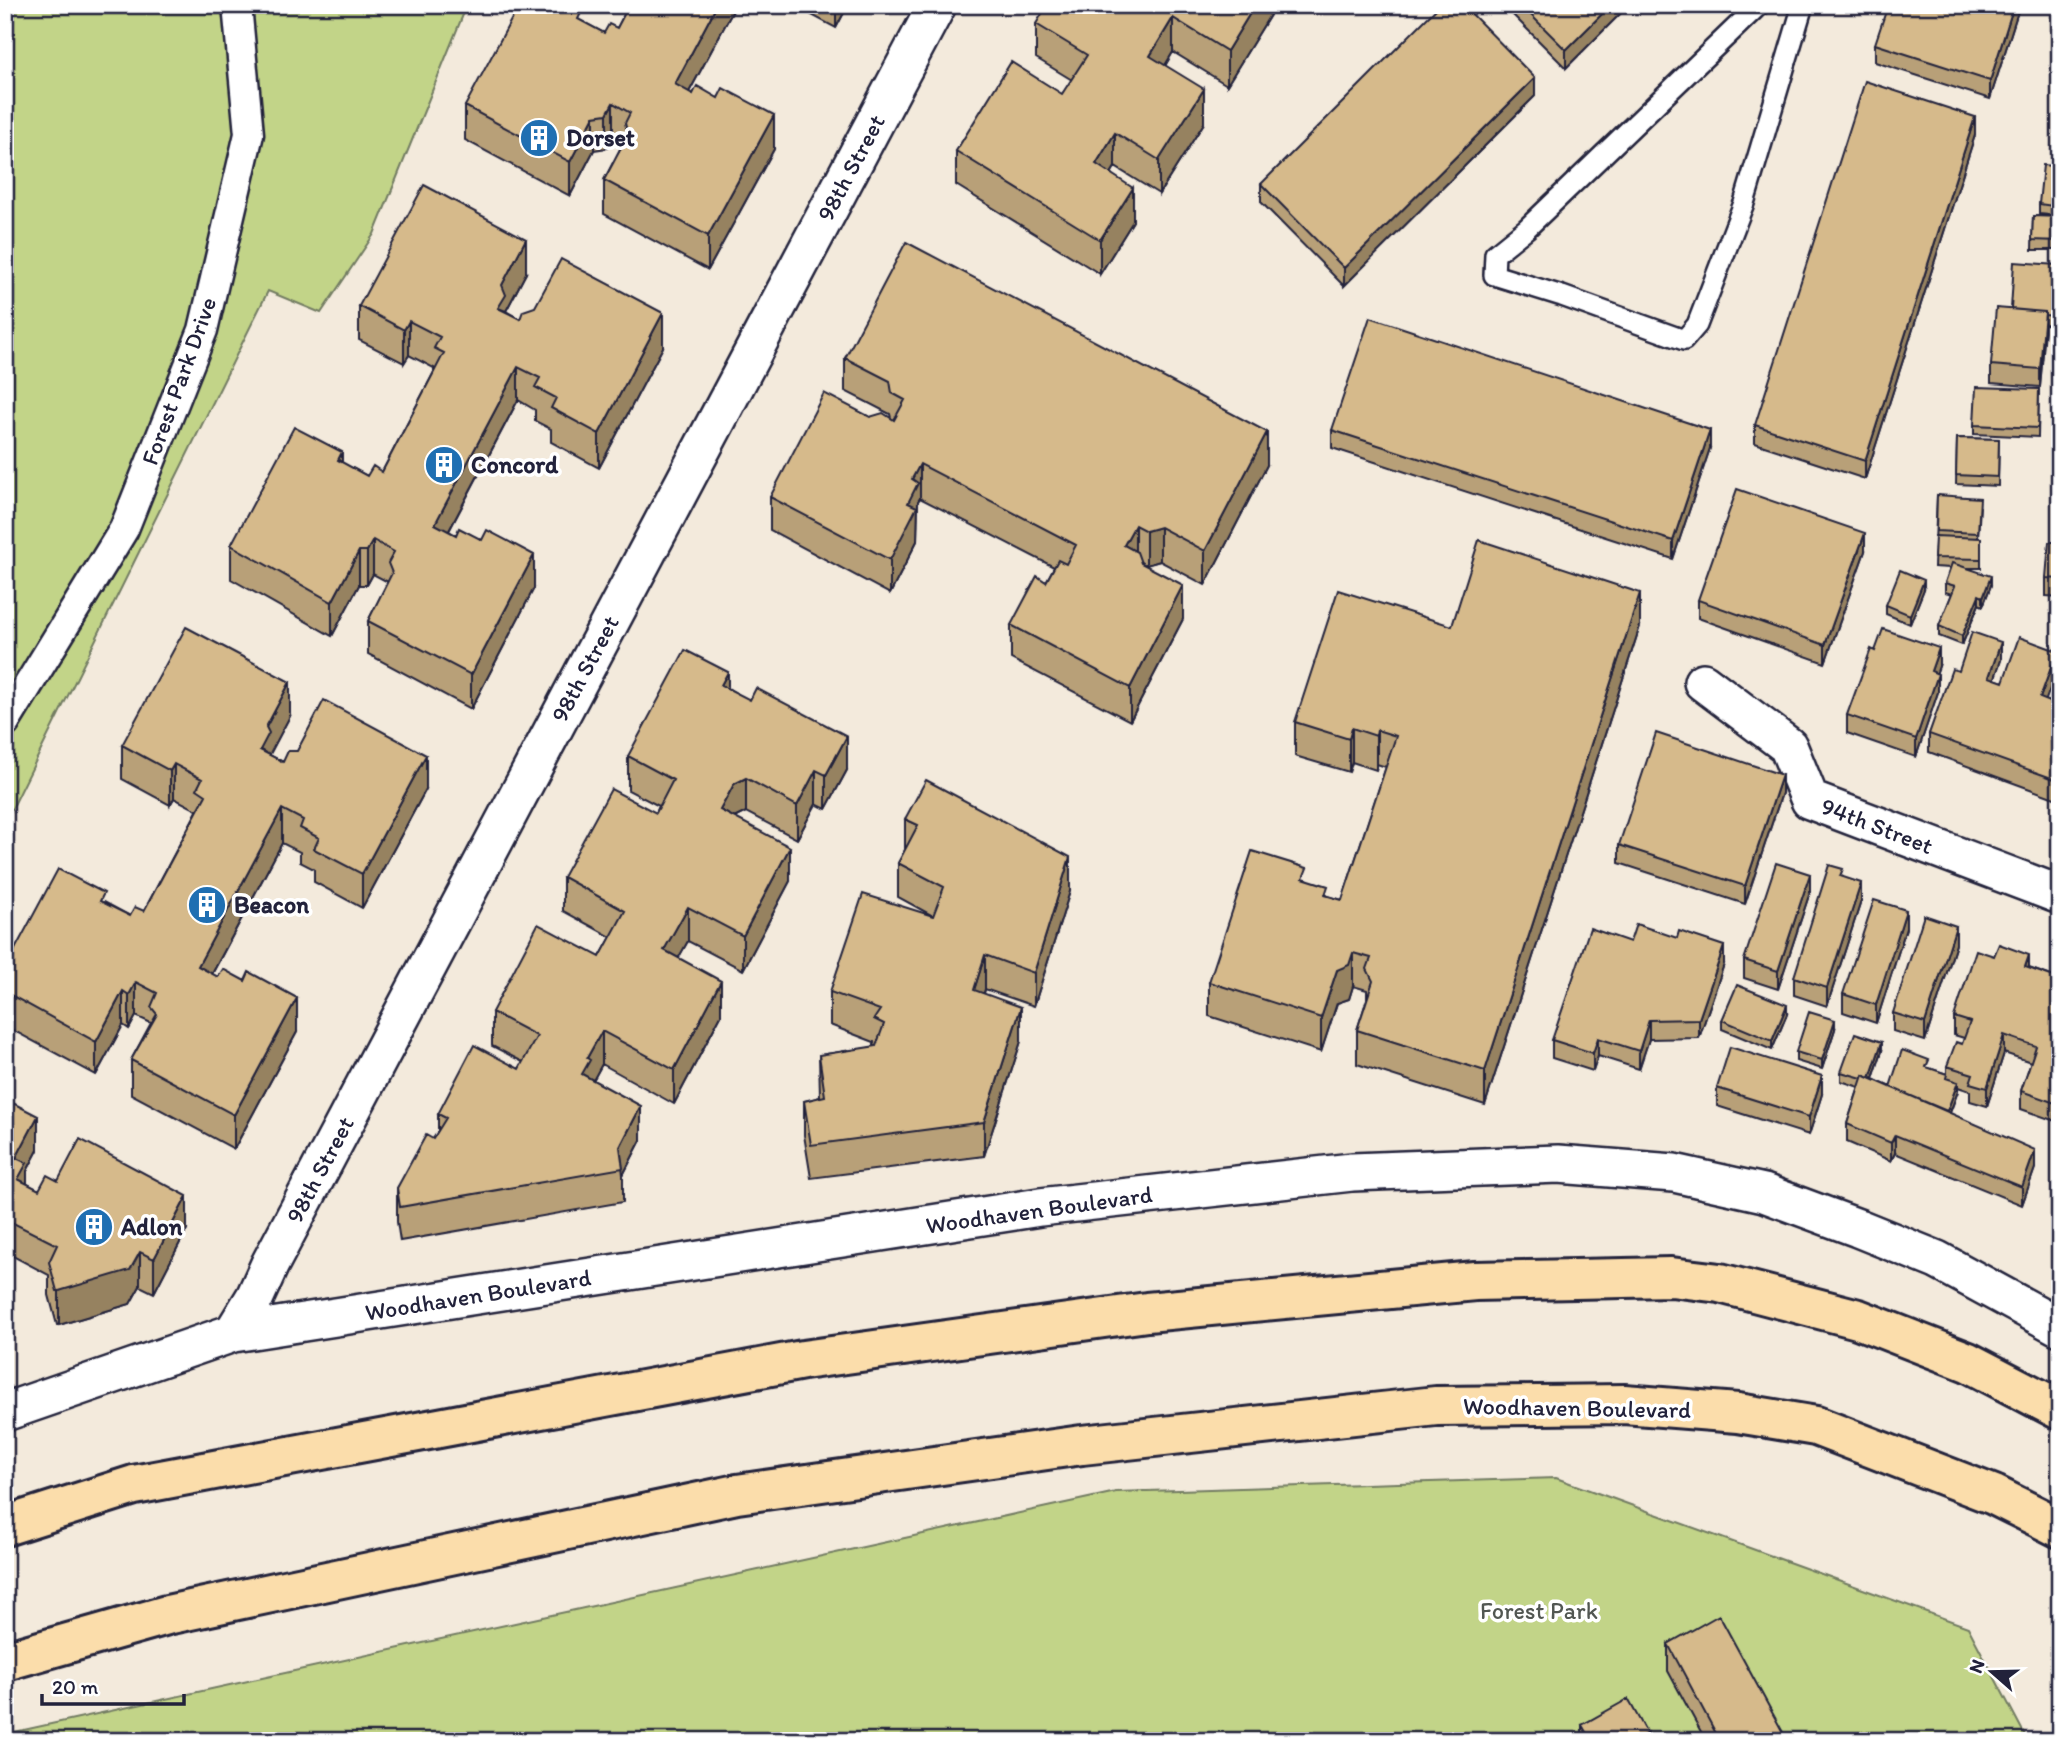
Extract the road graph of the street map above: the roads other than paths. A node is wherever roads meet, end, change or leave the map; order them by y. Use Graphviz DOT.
graph roads {
  1 [pos="237,5"];
  2 [pos="937,5"];
  3 [pos="1759,5"];
  4 [pos="1803,5"];
  5 [pos="1703,682"];
  6 [pos="5,723"];
  7 [pos="2060,895"];
  8 [pos="2060,1327"];
  9 [pos="233,1333"];
  10 [pos="2060,1410"];
  11 [pos="5,1412"];
  12 [pos="5,1526"];
  13 [pos="2060,1528"];
  14 [pos="5,1661"];
  1 -- 6 [label="street, Forest Park Drive"];
  2 -- 9 [label="street, 98th Street"];
  3 -- 4 [label="lane"];
  5 -- 7 [label="street, 94th Street"];
  8 -- 9 [label="street, Woodhaven Boulevard"];
  9 -- 11 [label="street, Woodhaven Boulevard"];
  10 -- 12 [label="main road"];
  13 -- 14 [label="main road, Woodhaven Boulevard"];
}
